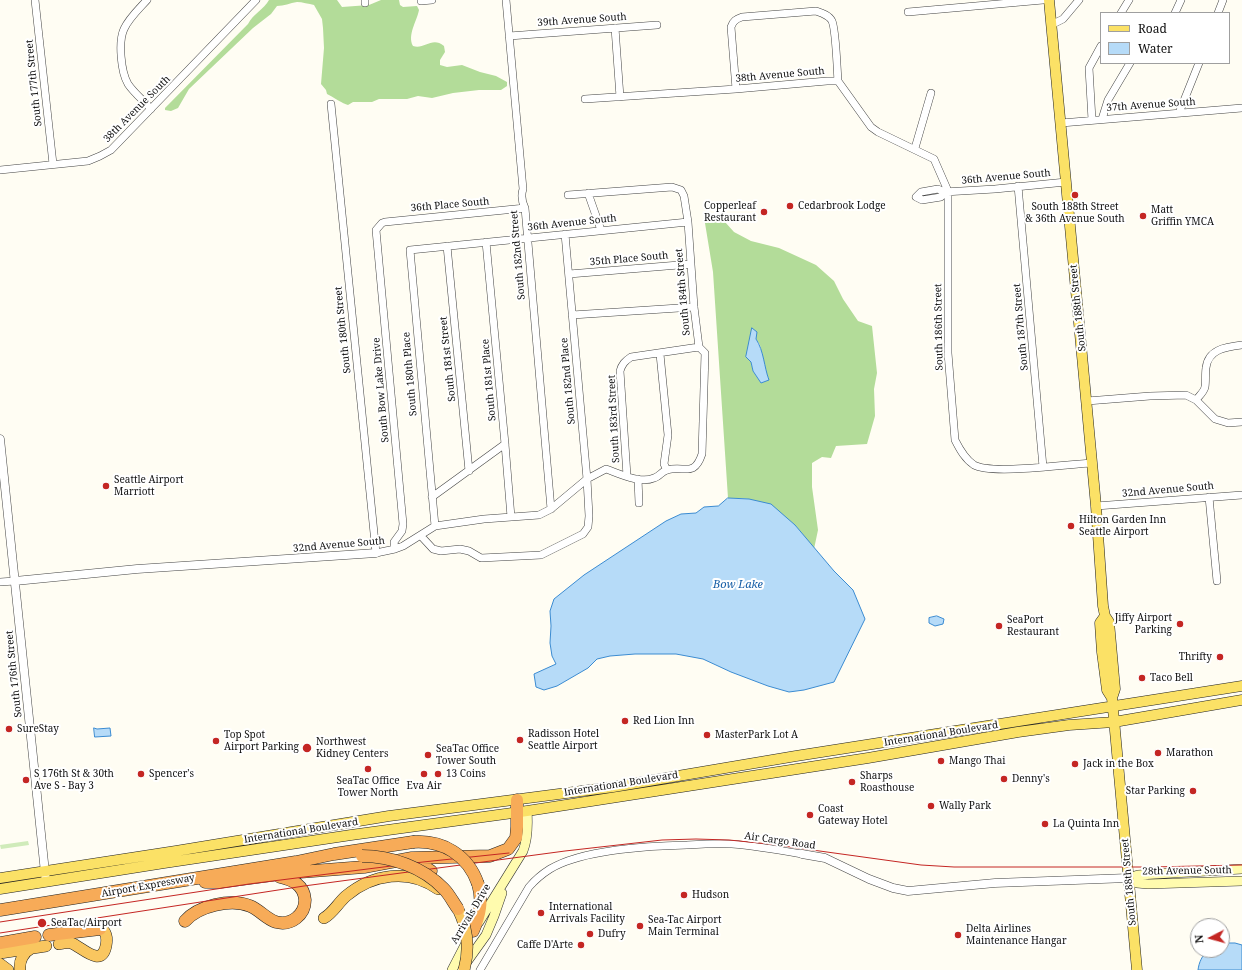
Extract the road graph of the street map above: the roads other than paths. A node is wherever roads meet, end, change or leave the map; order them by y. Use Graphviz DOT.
graph roads {
  1 [pos="35,0"];
  2 [pos="146,0"];
  3 [pos="256,0"];
  4 [pos="432,0"];
  5 [pos="506,0"];
  6 [pos="1042,0"];
  7 [pos="1049,0"];
  8 [pos="1079,0"];
  9 [pos="1129,0"];
  10 [pos="1181,0"];
  11 [pos="1223,0"];
  12 [pos="421,1"];
  13 [pos="908,12"];
  14 [pos="1122,12"];
  15 [pos="1175,12"];
  16 [pos="1218,12"];
  17 [pos="1051,25"];
  18 [pos="657,26"];
  19 [pos="615,28"];
  20 [pos="509,36"];
  21 [pos="1100,48"];
  22 [pos="1129,64"];
  23 [pos="1199,64"];
  24 [pos="838,81"];
  25 [pos="736,89"];
  26 [pos="931,93"];
  27 [pos="620,97"];
  28 [pos="585,99"];
  29 [pos="331,104"];
  30 [pos="1242,108"];
  31 [pos="151,109"];
  32 [pos="1179,113"];
  33 [pos="1102,119"];
  34 [pos="1092,120"];
  35 [pos="1061,123"];
  36 [pos="915,148"];
  37 [pos="53,164"];
  38 [pos="0,170"];
  39 [pos="1066,182"];
  40 [pos="1018,186"];
  41 [pos="946,192"];
  42 [pos="588,193"];
  43 [pos="568,195"];
  44 [pos="525,208"];
  45 [pos="688,222"];
  46 [pos="378,226"];
  47 [pos="601,230"];
  48 [pos="565,234"];
  49 [pos="526,238"];
  50 [pos="486,242"];
  51 [pos="447,246"];
  52 [pos="410,250"];
  53 [pos="691,264"];
  54 [pos="569,274"];
  55 [pos="694,307"];
  56 [pos="572,315"];
  57 [pos="1242,345"];
  58 [pos="699,347"];
  59 [pos="660,354"];
  60 [pos="1196,400"];
  61 [pos="1087,401"];
  62 [pos="1242,422"];
  63 [pos="0,439"];
  64 [pos="505,444"];
  65 [pos="700,462"];
  66 [pos="1092,463"];
  67 [pos="1043,467"];
  68 [pos="667,470"];
  69 [pos="469,471"];
  70 [pos="627,476"];
  71 [pos="587,479"];
  72 [pos="638,479"];
  73 [pos="1242,495"];
  74 [pos="432,497"];
  75 [pos="1209,497"];
  76 [pos="640,503"];
  77 [pos="1096,506"];
  78 [pos="551,509"];
  79 [pos="510,517"];
  80 [pos="435,526"];
  81 [pos="420,536"];
  82 [pos="395,549"];
  83 [pos="376,553"];
  84 [pos="15,581"];
  85 [pos="1217,581"];
  86 [pos="0,582"];
  87 [pos="1242,686"];
  88 [pos="1242,694"];
  89 [pos="1242,700"];
  90 [pos="1112,702"];
  91 [pos="1226,703"];
  92 [pos="1114,722"];
  93 [pos="522,799"];
  94 [pos="522,812"];
  95 [pos="176,851"];
  96 [pos="802,854"];
  97 [pos="204,857"];
  98 [pos="406,860"];
  99 [pos="296,862"];
  100 [pos="164,863"];
  101 [pos="1242,869"];
  102 [pos="45,871"];
  103 [pos="431,871"];
  104 [pos="511,871"];
  105 [pos="266,876"];
  106 [pos="0,878"];
  107 [pos="1128,878"];
  108 [pos="1242,881"];
  109 [pos="46,882"];
  110 [pos="167,883"];
  111 [pos="0,889"];
  112 [pos="458,909"];
  113 [pos="0,910"];
  114 [pos="324,918"];
  115 [pos="185,921"];
  116 [pos="100,929"];
  117 [pos="473,931"];
  118 [pos="48,940"];
  119 [pos="0,943"];
  120 [pos="33,943"];
  121 [pos="58,944"];
  122 [pos="0,953"];
  123 [pos="458,957"];
  124 [pos="0,964"];
  125 [pos="8,970"];
  126 [pos="20,970"];
  127 [pos="447,970"];
  128 [pos="452,970"];
  129 [pos="460,970"];
  130 [pos="464,970"];
  131 [pos="480,970"];
  132 [pos="1137,970"];
  1 -- 37 [label="street, South 177th Street"];
  2 -- 31 [label="street"];
  3 -- 31 [label="street, 38th Avenue South"];
  4 -- 12 [label="street"];
  5 -- 20 [label="street"];
  6 -- 13 [label="street"];
  7 -- 17 [label="main road, South 188th Street"];
  8 -- 17 [label="street"];
  9 -- 14 [label="street"];
  10 -- 15 [label="street"];
  11 -- 16 [label="street"];
  17 -- 35 [label="main road, South 188th Street"];
  18 -- 19 [label="street, 39th Avenue South"];
  19 -- 20 [label="street, 39th Avenue South"];
  19 -- 27 [label="street"];
  20 -- 44 [label="street, South 182nd Street"];
  21 -- 34 [label="street"];
  22 -- 33 [label="street"];
  23 -- 32 [label="street"];
  24 -- 25 [label="street, 38th Avenue South"];
  24 -- 25 [label="street"];
  24 -- 36 [label="street, 38th Avenue South"];
  25 -- 27 [label="street, 38th Avenue South"];
  26 -- 36 [label="street"];
  27 -- 28 [label="street, 38th Avenue South"];
  29 -- 83 [label="street, South 180th Street"];
  30 -- 32 [label="street, 37th Avenue South"];
  31 -- 37 [label="street, 38th Avenue South"];
  32 -- 33 [label="street, 37th Avenue South"];
  33 -- 34 [label="street, 37th Avenue South"];
  34 -- 35 [label="street, 37th Avenue South"];
  35 -- 39 [label="main road, South 188th Street"];
  36 -- 41 [label="street, 38th Avenue South"];
  37 -- 38 [label="street, 38th Avenue South"];
  39 -- 40 [label="street, 36th Avenue South"];
  39 -- 61 [label="main road, South 188th Street"];
  40 -- 41 [label="street, 36th Avenue South"];
  40 -- 67 [label="street, South 187th Street"];
  41 -- 67 [label="street, South 186th Street"];
  42 -- 43 [label="street"];
  42 -- 45 [label="street, South 184th Street"];
  42 -- 47 [label="street"];
  44 -- 46 [label="street, 36th Place South"];
  44 -- 49 [label="street, South 182nd Street"];
  45 -- 47 [label="street, 36th Avenue South"];
  45 -- 53 [label="street, South 184th Street"];
  46 -- 82 [label="street, South Bow Lake Drive"];
  47 -- 48 [label="street, 36th Avenue South"];
  48 -- 49 [label="street, 36th Avenue South"];
  48 -- 54 [label="street, South 182nd Place"];
  49 -- 50 [label="street, 36th Avenue South"];
  49 -- 78 [label="street, South 182nd Street"];
  50 -- 51 [label="street, 36th Avenue South"];
  50 -- 64 [label="street, South 181st Place"];
  51 -- 52 [label="street, 36th Avenue South"];
  51 -- 69 [label="street, South 181st Street"];
  52 -- 74 [label="street, South 180th Place"];
  53 -- 54 [label="street, 35th Place South"];
  53 -- 55 [label="street, South 184th Street"];
  54 -- 56 [label="street, South 182nd Place"];
  55 -- 56 [label="street"];
  55 -- 58 [label="street, South 184th Street"];
  56 -- 71 [label="street, South 182nd Place"];
  57 -- 60 [label="street"];
  58 -- 59 [label="street"];
  58 -- 65 [label="street, South 184th Street"];
  59 -- 68 [label="street"];
  59 -- 70 [label="street, South 183rd Street"];
  60 -- 61 [label="street"];
  60 -- 62 [label="street"];
  61 -- 66 [label="main road, South 188th Street"];
  63 -- 84 [label="street, South 176th Street"];
  64 -- 69 [label="street"];
  64 -- 79 [label="street, South 181st Place"];
  65 -- 68 [label="street, 32nd Avenue South"];
  66 -- 67 [label="street"];
  66 -- 77 [label="main road, South 188th Street"];
  68 -- 72 [label="street, 32nd Avenue South"];
  69 -- 74 [label="street"];
  70 -- 71 [label="street, 32nd Avenue South"];
  70 -- 72 [label="street, 32nd Avenue South"];
  71 -- 78 [label="street, 32nd Avenue South"];
  71 -- 81 [label="street, South 182nd Place"];
  72 -- 76 [label="street"];
  73 -- 75 [label="street, 32nd Avenue South"];
  74 -- 80 [label="street, South 180th Place"];
  75 -- 77 [label="street, 32nd Avenue South"];
  75 -- 85 [label="street"];
  77 -- 90 [label="main road, South 188th Street"];
  78 -- 79 [label="street, 32nd Avenue South"];
  79 -- 80 [label="street, 32nd Avenue South"];
  80 -- 81 [label="street, 32nd Avenue South"];
  81 -- 82 [label="street, 32nd Avenue South"];
  82 -- 83 [label="street, 32nd Avenue South"];
  83 -- 84 [label="street, 32nd Avenue South"];
  84 -- 86 [label="street, 32nd Avenue South"];
  84 -- 102 [label="street, South 176th Street"];
  87 -- 90 [label="main road, International Boulevard"];
  88 -- 91 [label="main road"];
  89 -- 91 [label="main road, International Boulevard"];
  90 -- 92 [label="main road, South 188th Street"];
  90 -- 93 [label="main road, International Boulevard"];
  91 -- 92 [label="main road, International Boulevard"];
  92 -- 94 [label="main road, International Boulevard"];
  92 -- 107 [label="main road, South 188th Street"];
  93 -- 94 [label="highway"];
  93 -- 95 [label="main road, International Boulevard"];
  94 -- 97 [label="main road, International Boulevard"];
  94 -- 98 [label="highway"];
  94 -- 104 [label="main road, Arrivals Drive"];
  95 -- 97 [label="main road"];
  95 -- 100 [label="main road"];
  95 -- 102 [label="main road, International Boulevard"];
  96 -- 107 [label="street, Air Cargo Road"];
  96 -- 131 [label="street, Air Cargo Road"];
  97 -- 100 [label="main road, International Boulevard"];
  98 -- 103 [label="highway"];
  98 -- 105 [label="highway"];
  99 -- 110 [label="highway, Airport Expressway"];
  99 -- 112 [label="highway, bridge"];
  99 -- 117 [label="highway, bridge"];
  100 -- 109 [label="main road, International Boulevard"];
  101 -- 107 [label="main road, 28th Avenue South"];
  102 -- 106 [label="main road, International Boulevard"];
  102 -- 109 [label="street, South 176th Street"];
  104 -- 117 [label="main road, Arrivals Drive"];
  104 -- 129 [label="main road, Arrivals Drive"];
  105 -- 110 [label="highway"];
  105 -- 115 [label="highway"];
  107 -- 108 [label="main road, 28th Avenue South"];
  107 -- 132 [label="main road, South 188th Street"];
  109 -- 111 [label="main road, International Boulevard"];
  110 -- 113 [label="highway, Airport Expressway"];
  112 -- 114 [label="highway, bridge"];
  112 -- 130 [label="highway, bridge"];
  116 -- 118 [label="highway"];
  116 -- 121 [label="highway"];
  117 -- 123 [label="main road, Arrivals Drive"];
  118 -- 120 [label="highway"];
  119 -- 120 [label="highway"];
  120 -- 122 [label="highway"];
  120 -- 126 [label="highway"];
  123 -- 127 [label="main road"];
  123 -- 128 [label="main road, Arrivals Drive"];
  124 -- 125 [label="highway"];
}
